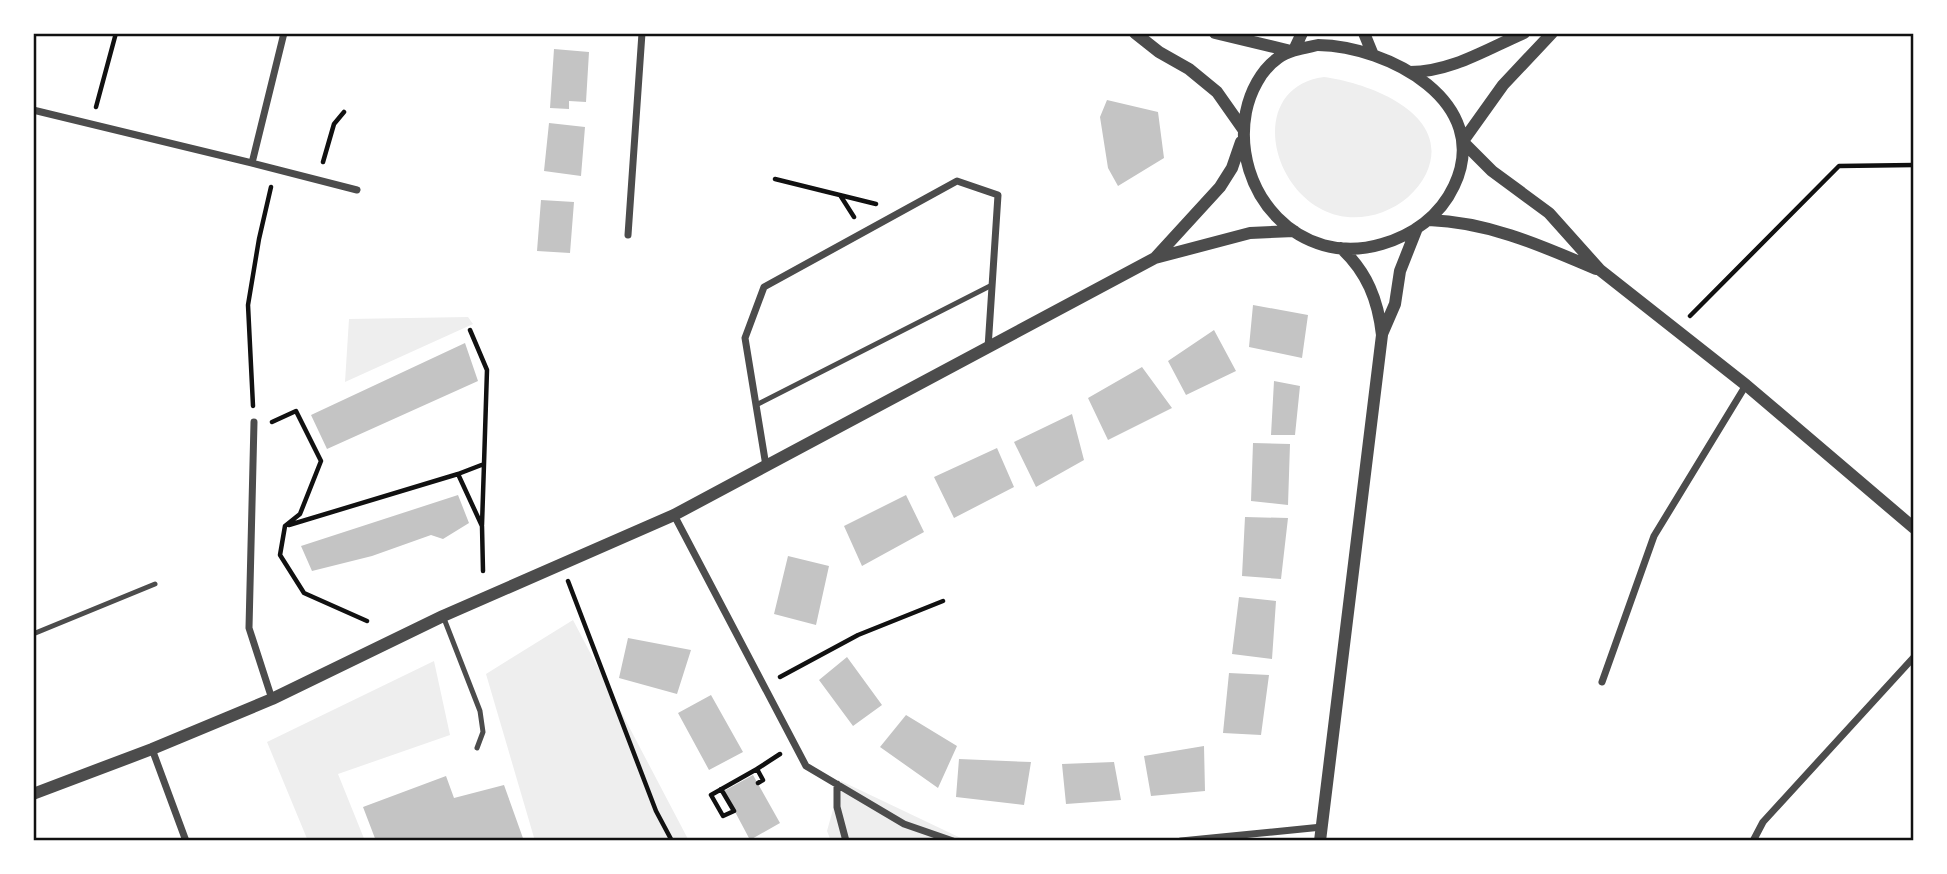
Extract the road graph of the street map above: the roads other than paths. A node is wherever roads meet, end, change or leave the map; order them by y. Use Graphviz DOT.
graph roads {
  1 [pos="284,33"];
  2 [pos="642,33"];
  3 [pos="1135,33"];
  4 [pos="1215,33"];
  5 [pos="1302,33"];
  6 [pos="1364,33"];
  7 [pos="1524,33"];
  8 [pos="1552,33"];
  9 [pos="1292,50"];
  10 [pos="1373,55"];
  11 [pos="1410,72"];
  12 [pos="33,110"];
  13 [pos="1243,133"];
  14 [pos="1463,141"];
  15 [pos="253,163"];
  16 [pos="357,190"];
  17 [pos="1429,220"];
  18 [pos="1417,228"];
  19 [pos="1294,231"];
  20 [pos="628,235"];
  21 [pos="1341,248"];
  22 [pos="1155,258"];
  23 [pos="1600,270"];
  24 [pos="992,285"];
  25 [pos="1382,335"];
  26 [pos="988,349"];
  27 [pos="1746,385"];
  28 [pos="756,405"];
  29 [pos="254,422"];
  30 [pos="766,467"];
  31 [pos="674,515"];
  32 [pos="1914,528"];
  33 [pos="156,584"];
  34 [pos="443,616"];
  35 [pos="33,634"];
  36 [pos="1914,657"];
  37 [pos="1602,682"];
  38 [pos="272,699"];
  39 [pos="477,748"];
  40 [pos="152,749"];
  41 [pos="837,784"];
  42 [pos="33,794"];
  43 [pos="1322,827"];
  44 [pos="186,841"];
  45 [pos="846,841"];
  46 [pos="953,841"];
  47 [pos="1181,841"];
  48 [pos="1320,841"];
  49 [pos="1753,841"];
  1 -- 15 [label="street"];
  2 -- 20 [label="street"];
  3 -- 13 [label="street"];
  4 -- 9 [label="street"];
  5 -- 9 [label="street"];
  6 -- 10 [label="street"];
  7 -- 11 [label="street"];
  8 -- 14 [label="street"];
  9 -- 10 [label="street"];
  9 -- 13 [label="street"];
  10 -- 11 [label="street"];
  11 -- 14 [label="street"];
  12 -- 15 [label="street"];
  13 -- 19 [label="street"];
  13 -- 22 [label="street"];
  14 -- 17 [label="street"];
  14 -- 23 [label="street"];
  15 -- 16 [label="street"];
  17 -- 18 [label="street"];
  17 -- 23 [label="street"];
  18 -- 21 [label="street"];
  18 -- 25 [label="street"];
  19 -- 21 [label="street"];
  19 -- 22 [label="street"];
  21 -- 25 [label="street"];
  22 -- 26 [label="street"];
  23 -- 27 [label="street"];
  24 -- 26 [label="street"];
  24 -- 28 [label="lane"];
  24 -- 28 [label="street"];
  25 -- 43 [label="street"];
  26 -- 30 [label="street"];
  27 -- 32 [label="street"];
  27 -- 37 [label="street"];
  28 -- 30 [label="street"];
  29 -- 38 [label="street"];
  30 -- 31 [label="street"];
  31 -- 34 [label="street"];
  31 -- 41 [label="street"];
  33 -- 35 [label="lane"];
  34 -- 38 [label="street"];
  34 -- 39 [label="lane"];
  36 -- 49 [label="street"];
  38 -- 40 [label="street"];
  40 -- 42 [label="street"];
  40 -- 44 [label="street"];
  41 -- 45 [label="street"];
  41 -- 46 [label="street"];
  43 -- 47 [label="street"];
  43 -- 48 [label="street"];
}
